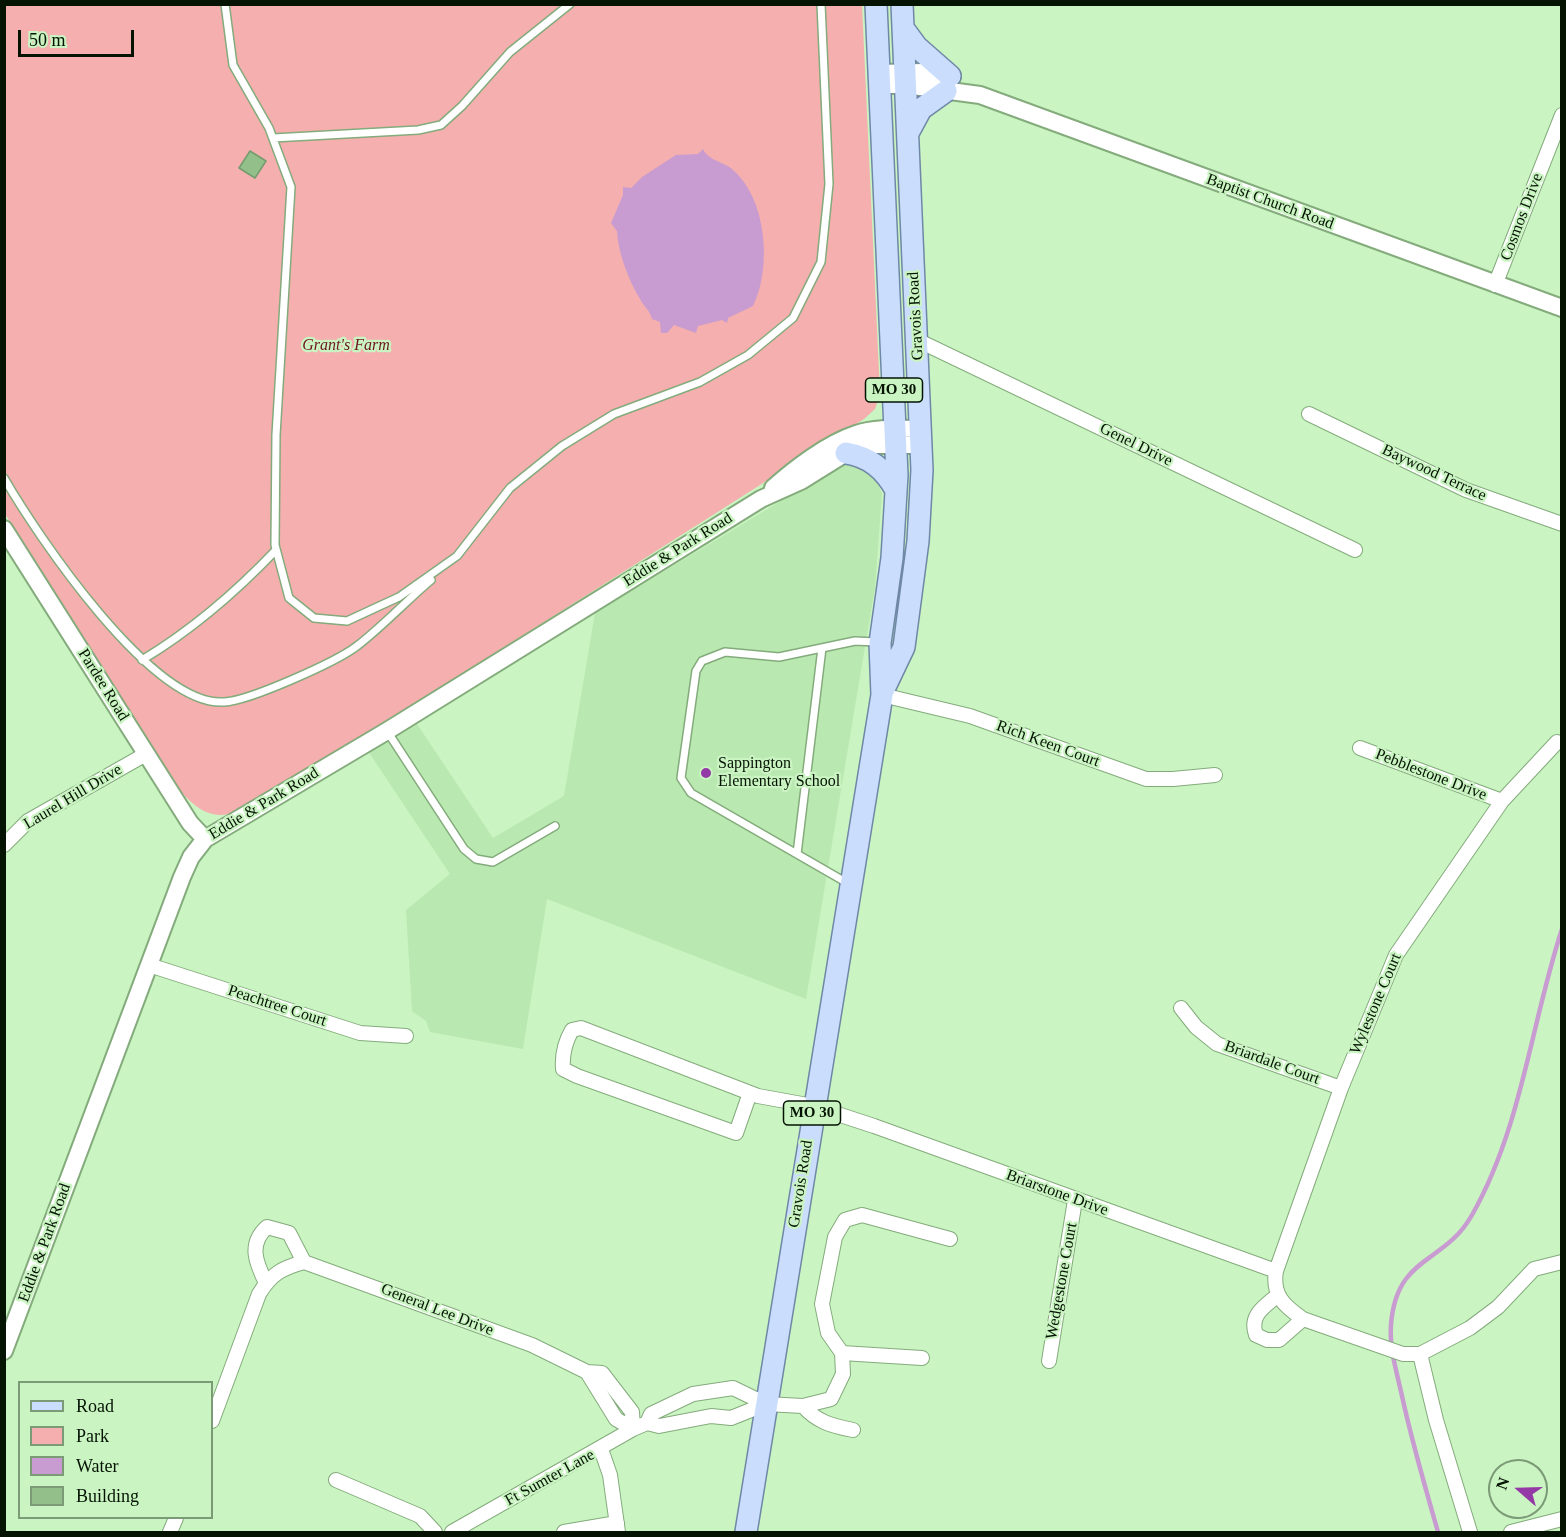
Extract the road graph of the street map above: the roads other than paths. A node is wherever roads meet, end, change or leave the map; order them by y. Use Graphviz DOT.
graph roads {
  1 [pos="225,4"];
  2 [pos="570,4"];
  3 [pos="821,4"];
  4 [pos="876,4"];
  5 [pos="902,4"];
  6 [pos="903,28"];
  7 [pos="880,79"];
  8 [pos="905,79"];
  9 [pos="948,83"];
  10 [pos="1562,115"];
  11 [pos="908,134"];
  12 [pos="273,138"];
  13 [pos="1495,285"];
  14 [pos="1562,308"];
  15 [pos="917,340"];
  16 [pos="1309,414"];
  17 [pos="896,437"];
  18 [pos="922,437"];
  19 [pos="846,453"];
  20 [pos="4,478"];
  21 [pos="896,490"];
  22 [pos="761,499"];
  23 [pos="1562,524"];
  24 [pos="4,529"];
  25 [pos="276,550"];
  26 [pos="1355,550"];
  27 [pos="457,556"];
  28 [pos="880,643"];
  29 [pos="822,648"];
  30 [pos="142,660"];
  31 [pos="882,695"];
  32 [pos="387,731"];
  33 [pos="1557,742"];
  34 [pos="1360,748"];
  35 [pos="146,754"];
  36 [pos="1215,775"];
  37 [pos="1502,801"];
  38 [pos="555,826"];
  39 [pos="205,839"];
  40 [pos="4,845"];
  41 [pos="797,854"];
  42 [pos="849,884"];
  43 [pos="149,965"];
  44 [pos="1181,1008"];
  45 [pos="406,1036"];
  46 [pos="1341,1088"];
  47 [pos="750,1093"];
  48 [pos="813,1106"];
  49 [pos="1076,1200"];
  50 [pos="950,1239"];
  51 [pos="304,1262"];
  52 [pos="1562,1262"];
  53 [pos="1276,1271"];
  54 [pos="266,1283"];
  55 [pos="1278,1295"];
  56 [pos="1303,1318"];
  57 [pos="5,1350"];
  58 [pos="842,1353"];
  59 [pos="1420,1354"];
  60 [pos="922,1358"];
  61 [pos="1049,1361"];
  62 [pos="766,1404"];
  63 [pos="803,1406"];
  64 [pos="213,1418"];
  65 [pos="647,1424"];
  66 [pos="633,1429"];
  67 [pos="853,1430"];
  68 [pos="601,1449"];
  69 [pos="336,1480"];
  70 [pos="176,1519"];
  71 [pos="1562,1519"];
  72 [pos="618,1528"];
  73 [pos="170,1533"];
  74 [pos="435,1533"];
  75 [pos="452,1533"];
  76 [pos="564,1533"];
  77 [pos="746,1533"];
  78 [pos="1470,1533"];
  79 [pos="1511,1533"];
  1 -- 12 [label="lane"];
  2 -- 12 [label="lane"];
  3 -- 27 [label="lane"];
  4 -- 7 [label="main road, Gravois Road / MO 30"];
  5 -- 6 [label="main road, Gravois Road / MO 30"];
  6 -- 8 [label="main road, Gravois Road / MO 30"];
  6 -- 9 [label="main road"];
  7 -- 8 [label="street, Baptist Church Road"];
  7 -- 17 [label="main road, Gravois Road / MO 30"];
  8 -- 9 [label="street, Baptist Church Road"];
  8 -- 11 [label="main road, Gravois Road / MO 30"];
  9 -- 11 [label="main road"];
  9 -- 13 [label="street, Baptist Church Road"];
  10 -- 13 [label="street, Cosmos Drive"];
  11 -- 15 [label="main road, Gravois Road / MO 30"];
  12 -- 25 [label="lane"];
  13 -- 14 [label="street, Baptist Church Road"];
  15 -- 18 [label="main road, Gravois Road / MO 30"];
  15 -- 26 [label="street, Genel Drive"];
  16 -- 23 [label="street, Baywood Terrace"];
  17 -- 18 [label="street, Eddie & Park Road"];
  17 -- 19 [label="street, Eddie & Park Road"];
  17 -- 21 [label="main road, Gravois Road / MO 30"];
  17 -- 22 [label="street, Eddie & Park Road"];
  18 -- 31 [label="main road, Gravois Road / MO 30"];
  19 -- 21 [label="main road"];
  19 -- 22 [label="street, Eddie & Park Road"];
  20 -- 30 [label="lane"];
  21 -- 28 [label="main road, Gravois Road / MO 30"];
  22 -- 32 [label="street, Eddie & Park Road"];
  24 -- 35 [label="street, Pardee Road"];
  25 -- 27 [label="lane"];
  25 -- 30 [label="lane"];
  27 -- 30 [label="lane"];
  28 -- 29 [label="lane"];
  28 -- 31 [label="main road, Gravois Road / MO 30"];
  29 -- 41 [label="lane"];
  29 -- 41 [label="lane"];
  31 -- 36 [label="street, Rich Keen Court"];
  31 -- 42 [label="main road, Gravois Road / MO 30"];
  32 -- 38 [label="lane"];
  32 -- 39 [label="street, Eddie & Park Road"];
  33 -- 37 [label="street, Wylestone Court"];
  34 -- 37 [label="street, Pebblestone Drive"];
  35 -- 39 [label="street, Pardee Road"];
  35 -- 40 [label="street, Laurel Hill Drive"];
  37 -- 46 [label="street, Wylestone Court"];
  39 -- 43 [label="street, Eddie & Park Road"];
  41 -- 42 [label="lane"];
  42 -- 48 [label="main road, Gravois Road / MO 30"];
  43 -- 45 [label="street, Peachtree Court"];
  43 -- 57 [label="street, Eddie & Park Road"];
  44 -- 46 [label="street, Briardale Court"];
  46 -- 53 [label="street, Wylestone Court"];
  47 -- 47 [label="street, Briarstone Drive"];
  47 -- 48 [label="street, Briarstone Drive"];
  48 -- 49 [label="street, Briarstone Drive"];
  48 -- 62 [label="main road, Gravois Road / MO 30"];
  49 -- 53 [label="street, Briarstone Drive"];
  49 -- 61 [label="street, Wedgestone Court"];
  50 -- 58 [label="street"];
  51 -- 54 [label="street"];
  51 -- 54 [label="street"];
  51 -- 66 [label="street, General Lee Drive"];
  52 -- 59 [label="street"];
  53 -- 55 [label="street"];
  54 -- 64 [label="street"];
  55 -- 56 [label="street"];
  55 -- 56 [label="street"];
  56 -- 59 [label="street"];
  58 -- 60 [label="street"];
  58 -- 63 [label="street"];
  59 -- 78 [label="street"];
  62 -- 63 [label="street"];
  62 -- 65 [label="street, Ft Sumter Lane"];
  62 -- 65 [label="street, Ft Sumter Lane"];
  62 -- 77 [label="main road, Gravois Road / MO 30"];
  63 -- 67 [label="street"];
  65 -- 66 [label="street, Ft Sumter Lane"];
  66 -- 68 [label="street, Ft Sumter Lane"];
  68 -- 72 [label="street"];
  68 -- 75 [label="street, Ft Sumter Lane"];
  69 -- 74 [label="street"];
  70 -- 73 [label="street"];
  71 -- 79 [label="street"];
  72 -- 76 [label="street"];
}
